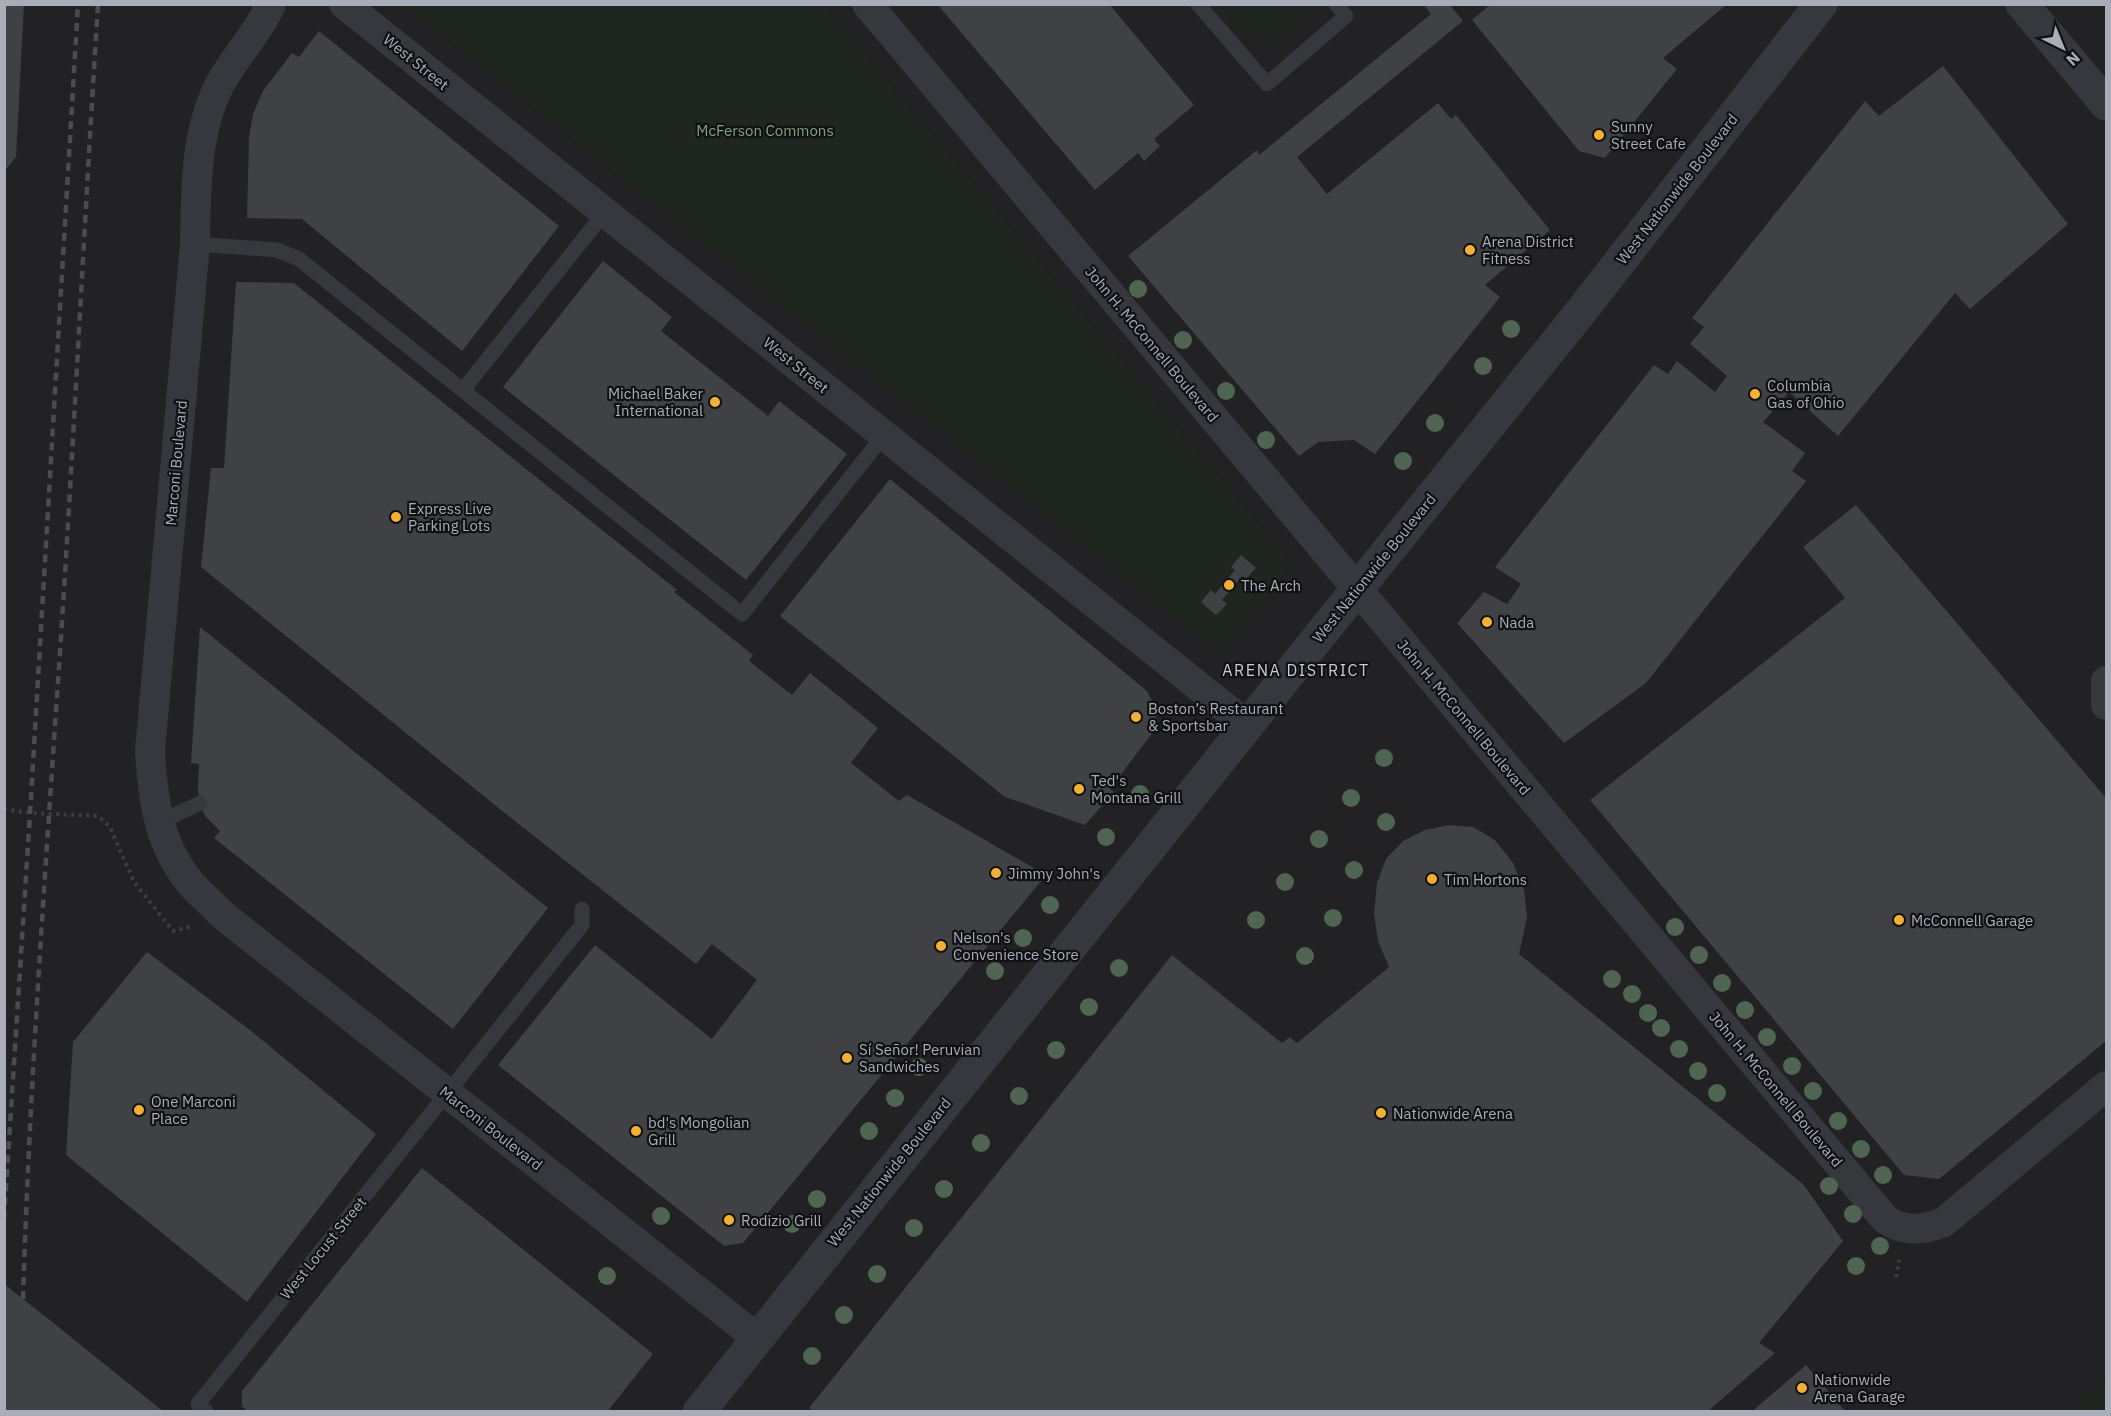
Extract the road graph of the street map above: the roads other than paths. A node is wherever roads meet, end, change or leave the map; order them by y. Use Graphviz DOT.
graph roads {
  1 [pos="272,4"];
  2 [pos="344,4"];
  3 [pos="867,4"];
  4 [pos="1198,4"];
  5 [pos="1336,4"];
  6 [pos="1821,4"];
  7 [pos="2022,4"];
  8 [pos="2106,104"];
  9 [pos="605,212"];
  10 [pos="195,244"];
  11 [pos="463,390"];
  12 [pos="884,435"];
  13 [pos="1357,589"];
  14 [pos="2106,681"];
  15 [pos="2106,705"];
  16 [pos="1247,725"];
  17 [pos="200,803"];
  18 [pos="158,823"];
  19 [pos="582,909"];
  20 [pos="2106,1086"];
  21 [pos="447,1093"];
  22 [pos="757,1338"];
  23 [pos="203,1408"];
  24 [pos="699,1412"];
  1 -- 10 [label="street, Marconi Boulevard"];
  2 -- 9 [label="street, West Street"];
  3 -- 13 [label="street, John H. McConnell Boulevard"];
  4 -- 5 [label="lane"];
  6 -- 13 [label="street, West Nationwide Boulevard"];
  7 -- 8 [label="street"];
  9 -- 11 [label="lane"];
  9 -- 12 [label="street, West Street"];
  10 -- 11 [label="lane"];
  10 -- 18 [label="street, Marconi Boulevard"];
  11 -- 12 [label="lane"];
  12 -- 16 [label="street, West Street"];
  13 -- 16 [label="street, West Nationwide Boulevard"];
  13 -- 20 [label="street, John H. McConnell Boulevard"];
  14 -- 15 [label="street"];
  16 -- 22 [label="street, West Nationwide Boulevard"];
  17 -- 18 [label="lane"];
  18 -- 21 [label="street, Marconi Boulevard"];
  19 -- 21 [label="lane, West Locust Street"];
  21 -- 22 [label="street, Marconi Boulevard"];
  21 -- 23 [label="lane, West Locust Street"];
  22 -- 24 [label="street, West Nationwide Boulevard"];
}
